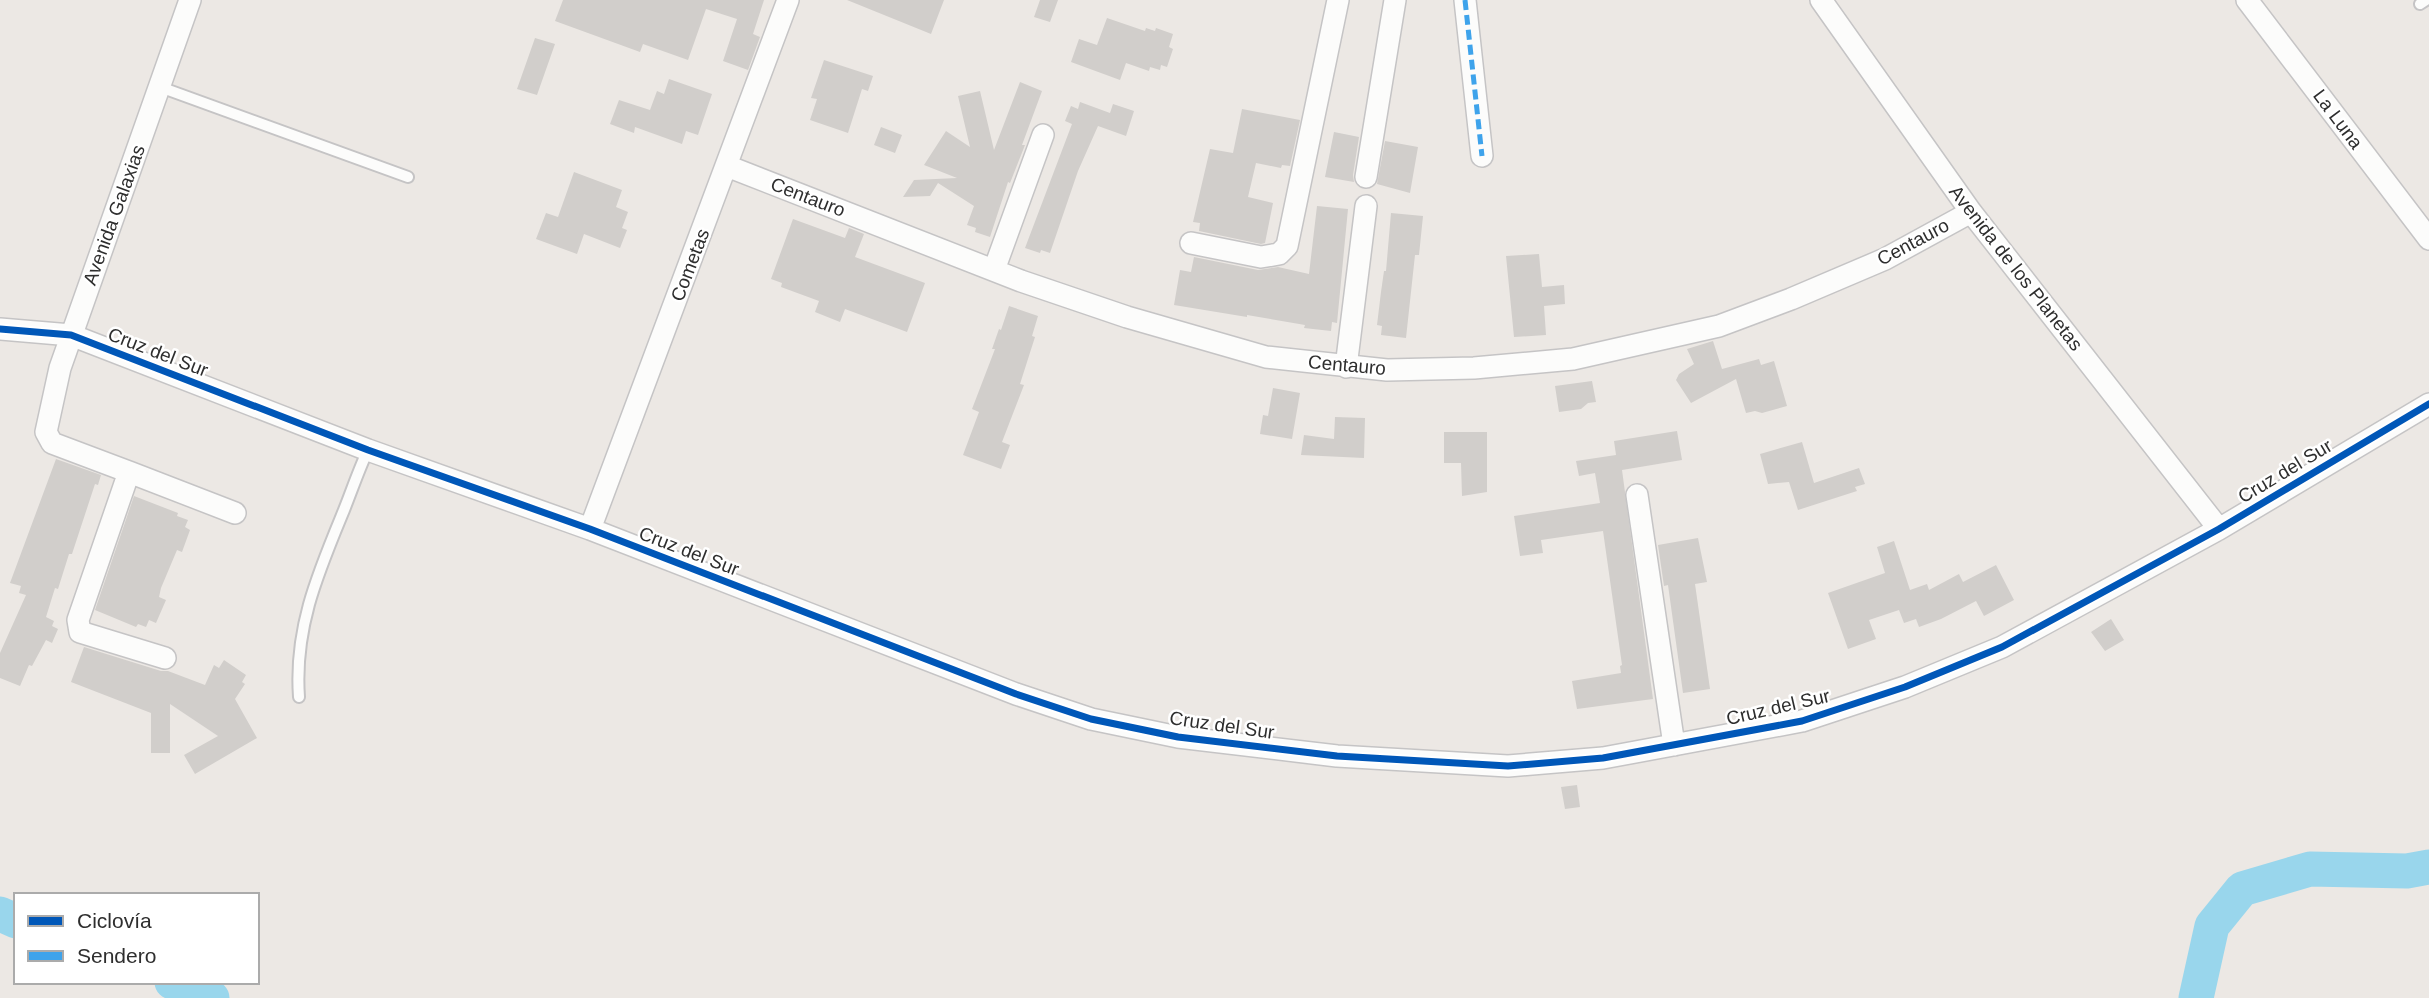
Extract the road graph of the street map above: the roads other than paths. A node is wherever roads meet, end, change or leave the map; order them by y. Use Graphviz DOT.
graph roads {
  1 [pos="190,0"];
  2 [pos="788,0"];
  3 [pos="1338,0"];
  4 [pos="1395,0"];
  5 [pos="1465,0"];
  6 [pos="1821,0"];
  7 [pos="2247,0"];
  8 [pos="160,87"];
  9 [pos="1043,135"];
  10 [pos="1482,156"];
  11 [pos="727,166"];
  12 [pos="408,177"];
  13 [pos="1366,177"];
  14 [pos="1366,206"];
  15 [pos="1971,212"];
  16 [pos="2429,239"];
  17 [pos="1191,243"];
  18 [pos="994,270"];
  19 [pos="0,329"];
  20 [pos="71,335"];
  21 [pos="1346,367"];
  22 [pos="2429,404"];
  23 [pos="368,450"];
  24 [pos="129,472"];
  25 [pos="1637,495"];
  26 [pos="235,513"];
  27 [pos="590,529"];
  28 [pos="2219,529"];
  29 [pos="165,658"];
  30 [pos="299,697"];
  31 [pos="1674,745"];
  1 -- 8 [label="street, Avenida Galaxias"];
  2 -- 11 [label="street, Cometas"];
  3 -- 17 [label="street"];
  4 -- 13 [label="street"];
  5 -- 10 [label="street"];
  6 -- 15 [label="street, Avenida de los Planetas"];
  7 -- 16 [label="street, La Luna"];
  8 -- 12 [label="lane"];
  8 -- 20 [label="street, Avenida Galaxias"];
  9 -- 18 [label="street"];
  11 -- 18 [label="street, Centauro"];
  11 -- 27 [label="street, Cometas"];
  14 -- 21 [label="street"];
  15 -- 21 [label="street, Centauro"];
  15 -- 28 [label="street, Avenida de los Planetas"];
  18 -- 21 [label="street, Centauro"];
  19 -- 20 [label="street, Cruz del Sur"];
  20 -- 23 [label="street, Cruz del Sur"];
  20 -- 24 [label="street, Avenida Galaxias"];
  22 -- 28 [label="street, Cruz del Sur"];
  23 -- 27 [label="street, Cruz del Sur"];
  23 -- 30 [label="lane"];
  24 -- 26 [label="street"];
  24 -- 29 [label="street"];
  25 -- 31 [label="street"];
  27 -- 31 [label="street, Cruz del Sur"];
  28 -- 31 [label="street, Cruz del Sur"];
}
